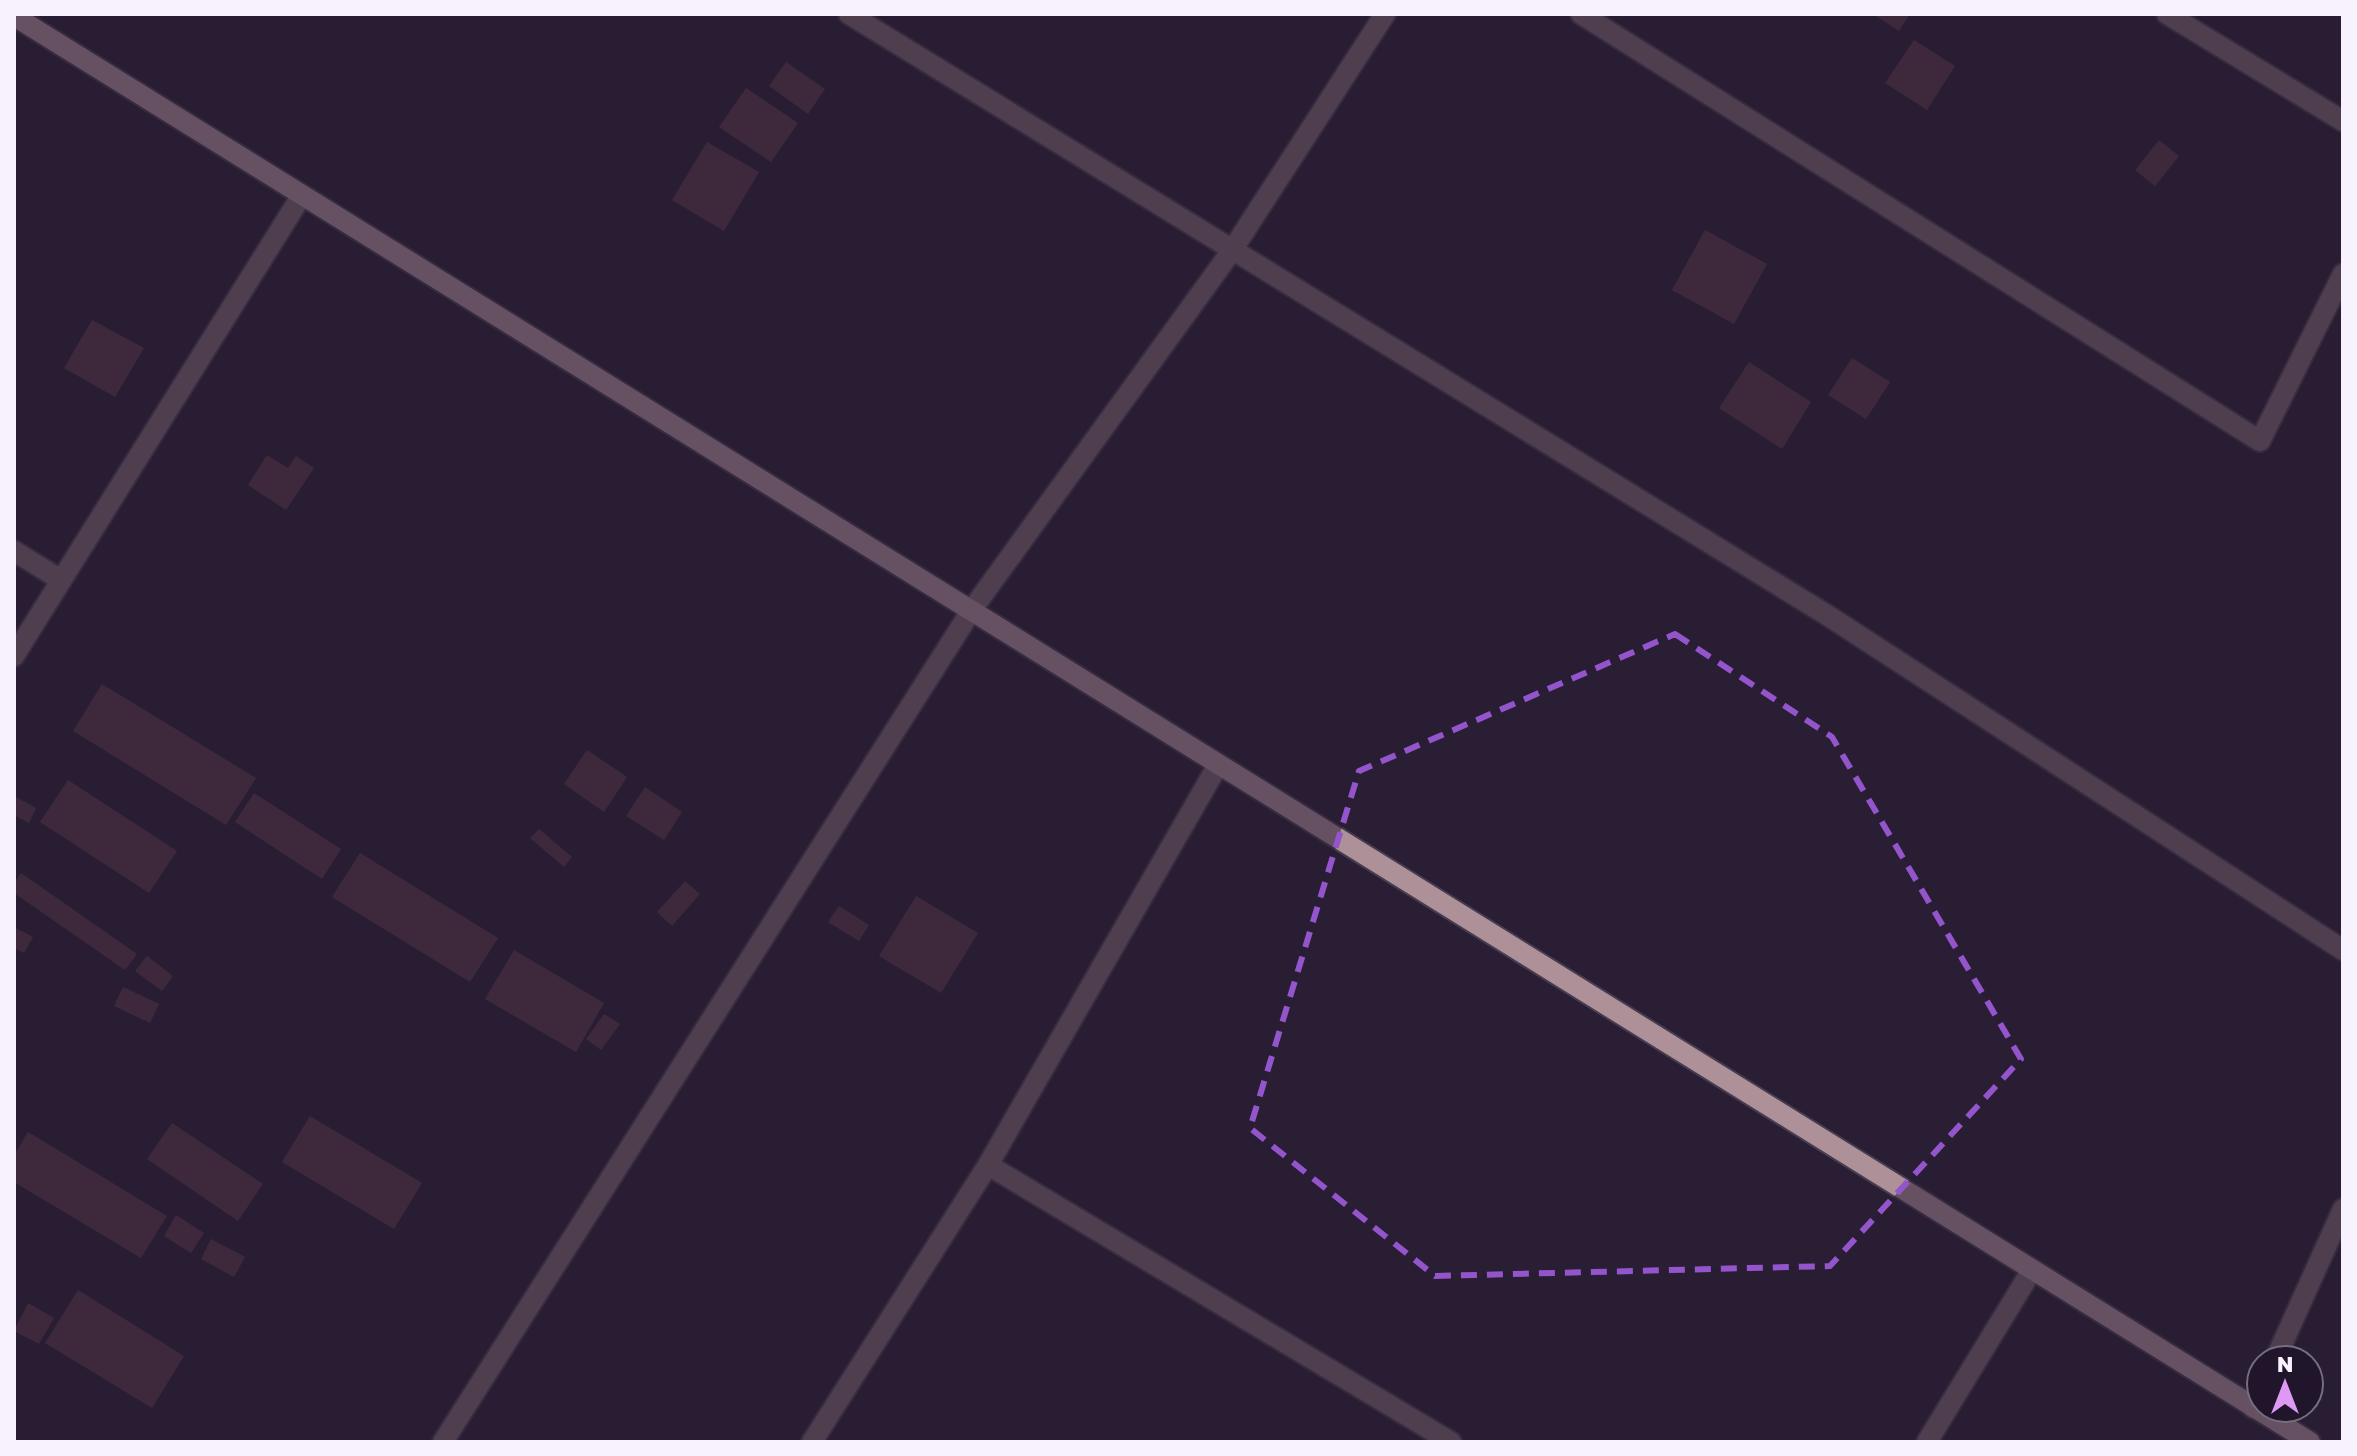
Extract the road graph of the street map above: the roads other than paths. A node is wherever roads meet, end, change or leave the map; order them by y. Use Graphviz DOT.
graph roads {
  1 [pos="849,14"];
  2 [pos="1385,14"];
  3 [pos="1581,14"];
  4 [pos="2167,14"];
  5 [pos="14,16"];
  6 [pos="2343,121"];
  7 [pos="302,195"];
  8 [pos="1233,249"];
  9 [pos="2343,274"];
  10 [pos="14,551"];
  11 [pos="61,580"];
  12 [pos="971,611"];
  13 [pos="14,656"];
  14 [pos="1218,765"];
  15 [pos="2343,950"];
  16 [pos="988,1165"];
  17 [pos="2343,1209"];
  18 [pos="2032,1270"];
  19 [pos="2282,1344"];
  20 [pos="2245,1392"];
  21 [pos="2288,1424"];
  22 [pos="443,1442"];
  23 [pos="812,1442"];
  24 [pos="1451,1442"];
  25 [pos="1927,1442"];
  26 [pos="2310,1442"];
  1 -- 8 [label="street"];
  2 -- 8 [label="street"];
  3 -- 9 [label="street"];
  4 -- 6 [label="street"];
  5 -- 7 [label="street"];
  7 -- 11 [label="street"];
  7 -- 12 [label="street"];
  8 -- 12 [label="street"];
  8 -- 15 [label="street"];
  10 -- 11 [label="street"];
  11 -- 13 [label="street"];
  12 -- 14 [label="street"];
  12 -- 22 [label="street"];
  14 -- 16 [label="street"];
  14 -- 18 [label="street"];
  16 -- 23 [label="street"];
  16 -- 24 [label="street"];
  17 -- 19 [label="street"];
  18 -- 20 [label="street"];
  18 -- 25 [label="street"];
  21 -- 26 [label="street"];
}
